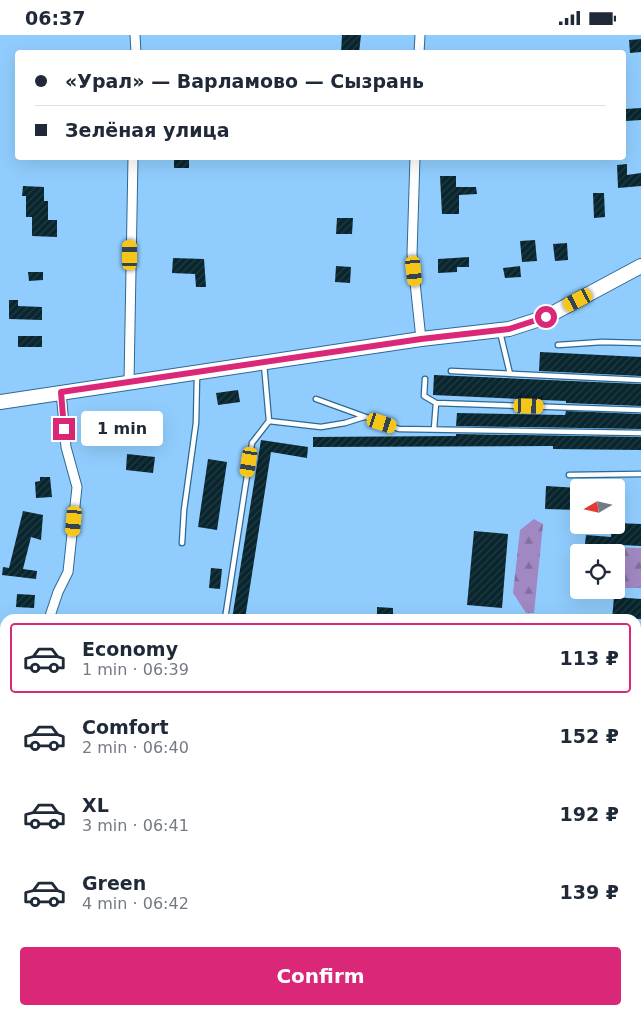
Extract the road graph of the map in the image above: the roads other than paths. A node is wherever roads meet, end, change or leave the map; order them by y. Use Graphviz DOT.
graph roads {
  1 [pos="136,35"];
  2 [pos="420,35"];
  3 [pos="136,50"];
  4 [pos="419,50"];
  5 [pos="133,160"];
  6 [pos="416,160"];
  7 [pos="641,266"];
  8 [pos="500,330"];
  9 [pos="421,339"];
  10 [pos="641,343"];
  11 [pos="558,345"];
  12 [pos="264,362"];
  13 [pos="451,371"];
  14 [pos="197,372"];
  15 [pos="510,375"];
  16 [pos="425,379"];
  17 [pos="641,380"];
  18 [pos="129,382"];
  19 [pos="61,392"];
  20 [pos="316,399"];
  21 [pos="0,401"];
  22 [pos="436,403"];
  23 [pos="641,410"];
  24 [pos="364,417"];
  25 [pos="269,421"];
  26 [pos="434,429"];
  27 [pos="641,433"];
  28 [pos="641,474"];
  29 [pos="569,475"];
  30 [pos="182,543"];
  31 [pos="51,614"];
  32 [pos="226,614"];
  1 -- 3 [label="street"];
  2 -- 4 [label="street"];
  5 -- 18 [label="street"];
  6 -- 9 [label="street"];
  7 -- 8 [label="main road"];
  8 -- 9 [label="main road"];
  8 -- 15 [label="lane"];
  9 -- 12 [label="main road"];
  10 -- 11 [label="lane"];
  12 -- 14 [label="main road"];
  12 -- 25 [label="lane"];
  13 -- 15 [label="lane"];
  14 -- 18 [label="main road"];
  14 -- 30 [label="lane"];
  15 -- 17 [label="lane"];
  16 -- 22 [label="lane"];
  18 -- 19 [label="main road"];
  19 -- 21 [label="main road"];
  19 -- 31 [label="street"];
  20 -- 24 [label="lane"];
  22 -- 23 [label="lane"];
  22 -- 26 [label="lane"];
  24 -- 25 [label="lane"];
  24 -- 26 [label="lane"];
  25 -- 32 [label="lane"];
  26 -- 27 [label="lane"];
  28 -- 29 [label="lane"];
}
